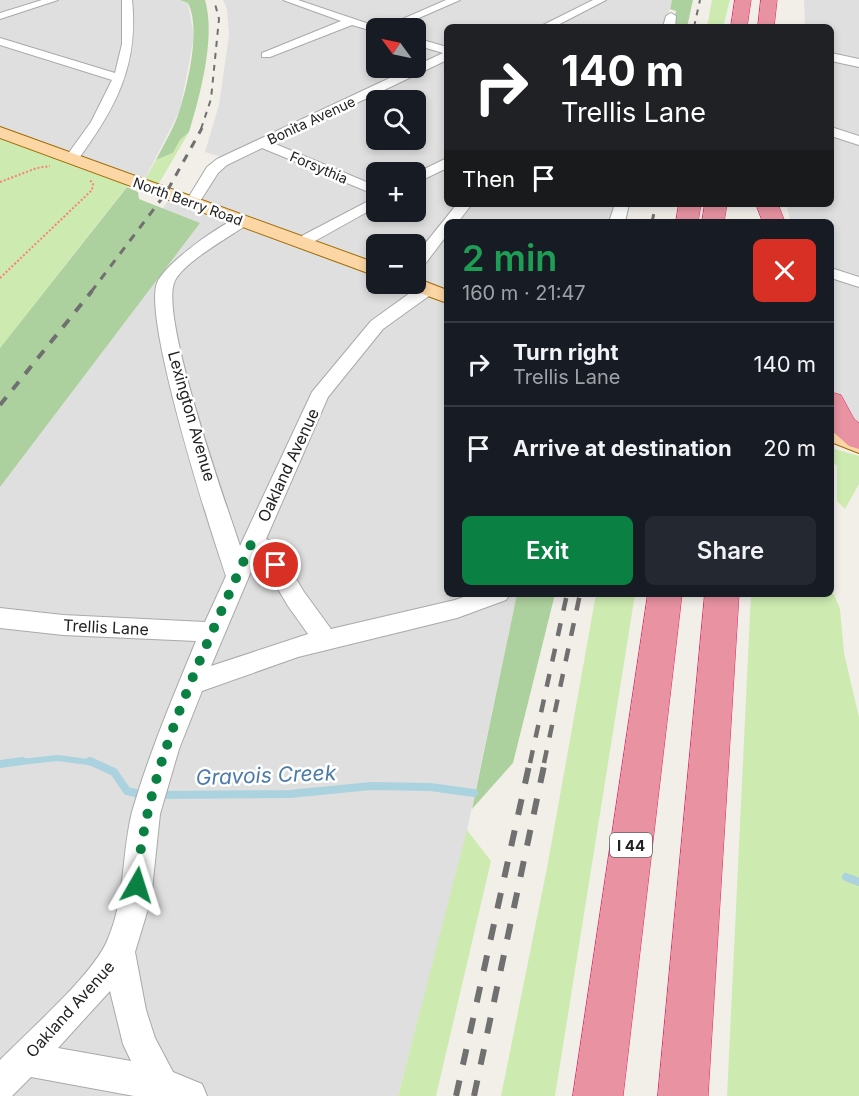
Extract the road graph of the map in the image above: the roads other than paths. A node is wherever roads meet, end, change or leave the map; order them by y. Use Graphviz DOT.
graph roads {
  1 [pos="53,0"];
  2 [pos="127,0"];
  3 [pos="288,0"];
  4 [pos="455,0"];
  5 [pos="601,0"];
  6 [pos="743,0"];
  7 [pos="769,0"];
  8 [pos="0,16"];
  9 [pos="412,18"];
  10 [pos="351,21"];
  11 [pos="551,24"];
  12 [pos="739,24"];
  13 [pos="766,24"];
  14 [pos="366,25"];
  15 [pos="0,42"];
  16 [pos="426,44"];
  17 [pos="444,50"];
  18 [pos="266,55"];
  19 [pos="444,57"];
  20 [pos="834,58"];
  21 [pos="859,63"];
  22 [pos="119,78"];
  23 [pos="0,132"];
  24 [pos="834,132"];
  25 [pos="859,141"];
  26 [pos="261,143"];
  27 [pos="72,158"];
  28 [pos="444,164"];
  29 [pos="426,174"];
  30 [pos="366,187"];
  31 [pos="192,203"];
  32 [pos="366,207"];
  33 [pos="462,207"];
  34 [pos="452,219"];
  35 [pos="243,221"];
  36 [pos="444,229"];
  37 [pos="300,243"];
  38 [pos="426,252"];
  39 [pos="366,266"];
  40 [pos="834,274"];
  41 [pos="859,282"];
  42 [pos="429,290"];
  43 [pos="834,418"];
  44 [pos="834,418"];
  45 [pos="859,439"];
  46 [pos="859,444"];
  47 [pos="834,446"];
  48 [pos="859,454"];
  49 [pos="252,542"];
  50 [pos="237,575"];
  51 [pos="490,597"];
  52 [pos="664,597"];
  53 [pos="722,597"];
  54 [pos="0,618"];
  55 [pos="212,632"];
  56 [pos="326,639"];
  57 [pos="191,684"];
  58 [pos="119,952"];
  59 [pos="26,1059"];
  60 [pos="0,1084"];
  61 [pos="176,1090"];
  62 [pos="598,1096"];
  63 [pos="683,1096"];
  1 -- 8 [label="street"];
  2 -- 22 [label="street"];
  3 -- 10 [label="street"];
  4 -- 9 [label="street"];
  5 -- 11 [label="street"];
  6 -- 12 [label="highway"];
  7 -- 13 [label="highway"];
  10 -- 14 [label="street"];
  10 -- 18 [label="street"];
  15 -- 22 [label="street"];
  16 -- 17 [label="street"];
  19 -- 26 [label="street, Bonita Avenue"];
  20 -- 21 [label="street"];
  22 -- 27 [label="street"];
  23 -- 27 [label="main road, North Berry Road"];
  24 -- 25 [label="street"];
  26 -- 30 [label="street, Forsythia"];
  26 -- 31 [label="street, Bonita Avenue"];
  27 -- 31 [label="main road, North Berry Road"];
  28 -- 29 [label="street"];
  31 -- 35 [label="main road, North Berry Road"];
  32 -- 37 [label="street"];
  33 -- 34 [label="street"];
  35 -- 37 [label="main road, North Berry Road"];
  35 -- 50 [label="street, Lexington Avenue"];
  36 -- 38 [label="street"];
  37 -- 39 [label="main road, North Berry Road"];
  40 -- 41 [label="street"];
  42 -- 49 [label="street, Oakland Avenue"];
  43 -- 45 [label="highway"];
  44 -- 46 [label="main road"];
  47 -- 48 [label="main road"];
  49 -- 50 [label="street, Oakland Avenue"];
  49 -- 56 [label="street"];
  50 -- 55 [label="street, Oakland Avenue"];
  51 -- 56 [label="street"];
  52 -- 62 [label="highway, I 44"];
  53 -- 63 [label="highway"];
  54 -- 55 [label="street, Trellis Lane"];
  55 -- 57 [label="street, Oakland Avenue"];
  56 -- 57 [label="street"];
  57 -- 58 [label="street, Oakland Avenue"];
  58 -- 59 [label="street, Oakland Avenue"];
  58 -- 61 [label="street"];
  59 -- 60 [label="street, Oakland Avenue"];
  59 -- 61 [label="street"];
}
